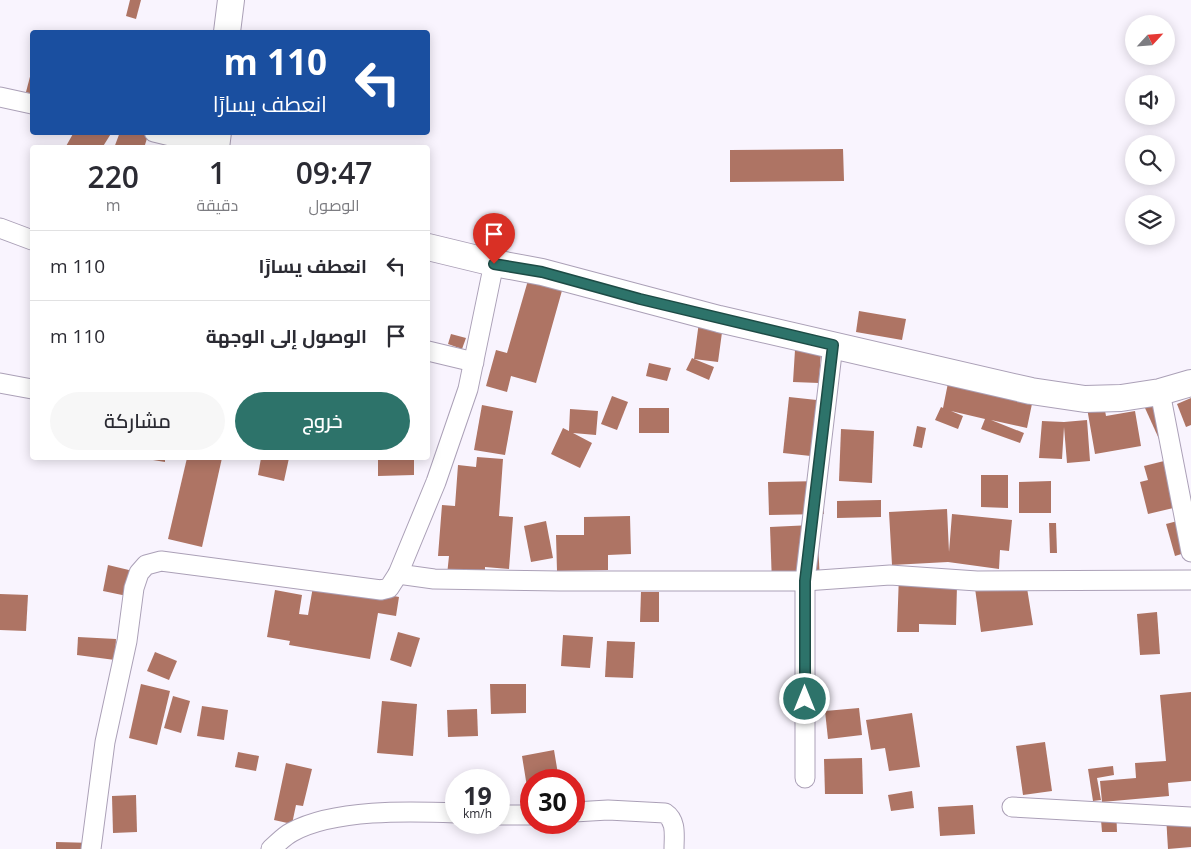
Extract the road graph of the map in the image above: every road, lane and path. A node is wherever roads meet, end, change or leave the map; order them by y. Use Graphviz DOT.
graph roads {
  1 [pos="231,0"];
  2 [pos="228,30"];
  3 [pos="0,96"];
  4 [pos="30,104"];
  5 [pos="173,135"];
  6 [pos="217,142"];
  7 [pos="0,228"];
  8 [pos="30,239"];
  9 [pos="430,248"];
  10 [pos="494,264"];
  11 [pos="833,345"];
  12 [pos="430,351"];
  13 [pos="474,362"];
  14 [pos="0,383"];
  15 [pos="1191,383"];
  16 [pos="30,389"];
  17 [pos="1160,392"];
  18 [pos="1191,552"];
  19 [pos="398,574"];
  20 [pos="1191,580"];
  21 [pos="805,581"];
  22 [pos="805,778"];
  23 [pos="1012,807"];
  24 [pos="585,811"];
  25 [pos="445,813"];
  26 [pos="1191,817"];
  27 [pos="91,849"];
  28 [pos="271,849"];
  29 [pos="674,849"];
  1 -- 2 [label="street"];
  3 -- 4 [label="street"];
  5 -- 6 [label="street"];
  7 -- 8 [label="street"];
  9 -- 10 [label="street"];
  10 -- 11 [label="street"];
  10 -- 13 [label="street"];
  11 -- 17 [label="street"];
  11 -- 21 [label="street"];
  12 -- 13 [label="street"];
  13 -- 19 [label="street"];
  14 -- 16 [label="street"];
  15 -- 17 [label="street"];
  17 -- 18 [label="street"];
  19 -- 21 [label="street"];
  19 -- 27 [label="street"];
  20 -- 21 [label="street"];
  21 -- 22 [label="street"];
  23 -- 26 [label="street"];
  24 -- 29 [label="street"];
  25 -- 28 [label="street"];
}
